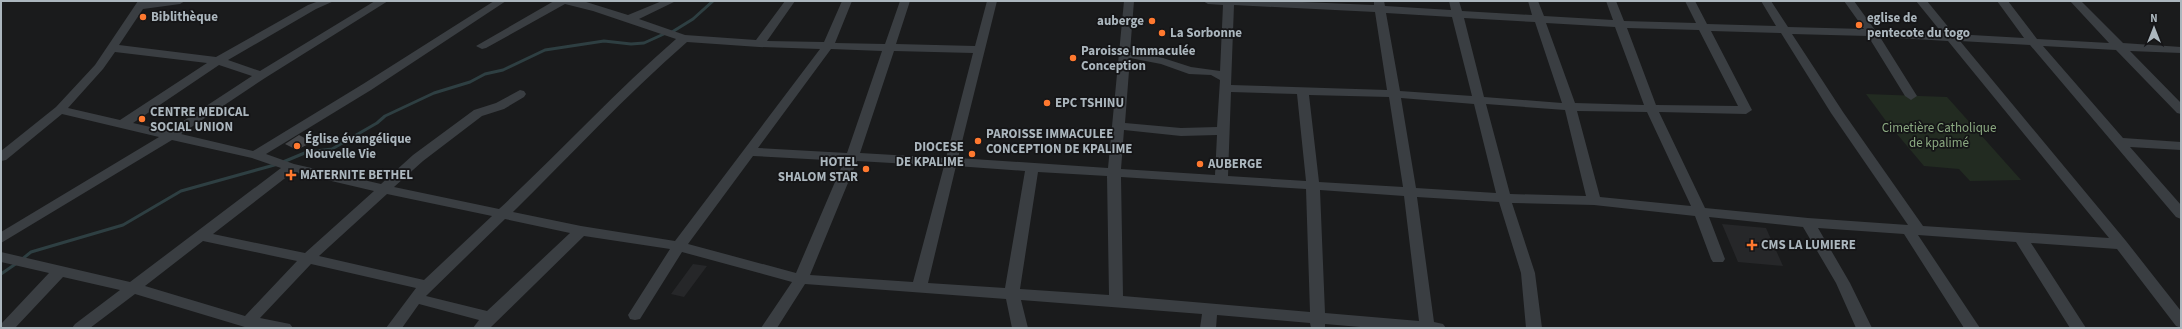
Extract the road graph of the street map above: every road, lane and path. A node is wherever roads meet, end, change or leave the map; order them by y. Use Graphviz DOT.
graph roads {
  1 [pos="180,1"];
  2 [pos="329,1"];
  3 [pos="383,1"];
  4 [pos="501,1"];
  5 [pos="562,1"];
  6 [pos="567,1"];
  7 [pos="671,1"];
  8 [pos="790,1"];
  9 [pos="846,1"];
  10 [pos="905,1"];
  11 [pos="992,1"];
  12 [pos="1129,1"];
  13 [pos="1208,1"];
  14 [pos="1229,1"];
  15 [pos="1533,1"];
  16 [pos="1611,1"];
  17 [pos="1690,1"];
  18 [pos="1766,1"];
  19 [pos="1849,1"];
  20 [pos="1921,1"];
  21 [pos="2002,1"];
  22 [pos="2075,1"];
  23 [pos="1303,3"];
  24 [pos="142,4"];
  25 [pos="1380,5"];
  26 [pos="1456,7"];
  27 [pos="629,19"];
  28 [pos="1540,19"];
  29 [pos="1619,24"];
  30 [pos="1703,27"];
  31 [pos="1786,31"];
  32 [pos="1872,33"];
  33 [pos="684,38"];
  34 [pos="1953,38"];
  35 [pos="2034,43"];
  36 [pos="759,44"];
  37 [pos="482,46"];
  38 [pos="828,46"];
  39 [pos="2118,46"];
  40 [pos="113,48"];
  41 [pos="890,48"];
  42 [pos="980,50"];
  43 [pos="2181,50"];
  44 [pos="1124,54"];
  45 [pos="218,61"];
  46 [pos="261,75"];
  47 [pos="1226,83"];
  48 [pos="1303,92"];
  49 [pos="520,94"];
  50 [pos="1394,94"];
  51 [pos="1911,96"];
  52 [pos="1480,100"];
  53 [pos="1570,107"];
  54 [pos="60,110"];
  55 [pos="1652,110"];
  56 [pos="2181,110"];
  57 [pos="123,124"];
  58 [pos="1118,126"];
  59 [pos="1223,131"];
  60 [pos="171,135"];
  61 [pos="2121,142"];
  62 [pos="2181,146"];
  63 [pos="751,152"];
  64 [pos="255,155"];
  65 [pos="1,157"];
  66 [pos="852,157"];
  67 [pos="950,162"];
  68 [pos="291,167"];
  69 [pos="1032,168"];
  70 [pos="1114,172"];
  71 [pos="1221,181"];
  72 [pos="1313,184"];
  73 [pos="385,189"];
  74 [pos="1410,192"];
  75 [pos="1504,198"];
  76 [pos="1594,201"];
  77 [pos="1700,212"];
  78 [pos="504,213"];
  79 [pos="2181,214"];
  80 [pos="1808,222"];
  81 [pos="1913,229"];
  82 [pos="581,231"];
  83 [pos="202,236"];
  84 [pos="1,238"];
  85 [pos="2021,238"];
  86 [pos="2121,244"];
  87 [pos="679,246"];
  88 [pos="7,258"];
  89 [pos="308,258"];
  90 [pos="1718,260"];
  91 [pos="60,271"];
  92 [pos="801,279"];
  93 [pos="427,286"];
  94 [pos="134,288"];
  95 [pos="918,288"];
  96 [pos="1012,293"];
  97 [pos="415,298"];
  98 [pos="1116,301"];
  99 [pos="1210,309"];
  100 [pos="635,315"];
  101 [pos="486,322"];
  102 [pos="2181,322"];
  103 [pos="245,323"];
  104 [pos="1317,324"];
  105 [pos="6,328"];
  106 [pos="80,328"];
  107 [pos="285,328"];
  108 [pos="394,328"];
  109 [pos="769,328"];
  110 [pos="1020,328"];
  111 [pos="1208,328"];
  112 [pos="1431,328"];
  113 [pos="1534,328"];
  114 [pos="1864,328"];
  115 [pos="1972,328"];
  116 [pos="2078,328"];
  1 -- 24 [label="street"];
  2 -- 45 [label="street"];
  3 -- 46 [label="street"];
  4 -- 64 [label="street"];
  5 -- 37 [label="street"];
  6 -- 27 [label="street"];
  7 -- 27 [label="street"];
  8 -- 36 [label="street"];
  9 -- 38 [label="street"];
  10 -- 41 [label="street"];
  11 -- 42 [label="street"];
  12 -- 44 [label="street"];
  13 -- 14 [label="street"];
  14 -- 23 [label="street"];
  14 -- 47 [label="street"];
  15 -- 28 [label="street"];
  16 -- 29 [label="street"];
  17 -- 30 [label="street"];
  18 -- 31 [label="street"];
  19 -- 32 [label="street"];
  20 -- 34 [label="street"];
  21 -- 35 [label="street"];
  22 -- 39 [label="street"];
  23 -- 25 [label="street"];
  24 -- 40 [label="street"];
  25 -- 26 [label="street"];
  25 -- 50 [label="street"];
  26 -- 28 [label="street"];
  26 -- 52 [label="street"];
  27 -- 33 [label="street"];
  28 -- 29 [label="street"];
  28 -- 53 [label="street"];
  29 -- 30 [label="street"];
  29 -- 55 [label="street"];
  30 -- 31 [label="street"];
  30 -- 55 [label="street"];
  31 -- 32 [label="street"];
  31 -- 81 [label="street"];
  32 -- 34 [label="street"];
  32 -- 51 [label="street"];
  33 -- 36 [label="street"];
  33 -- 78 [label="street"];
  34 -- 35 [label="street"];
  34 -- 86 [label="street"];
  35 -- 39 [label="street"];
  35 -- 61 [label="street"];
  36 -- 38 [label="street"];
  38 -- 41 [label="street"];
  38 -- 63 [label="street"];
  39 -- 43 [label="street"];
  39 -- 56 [label="street"];
  40 -- 45 [label="street"];
  40 -- 54 [label="street"];
  41 -- 42 [label="street"];
  41 -- 66 [label="street"];
  42 -- 67 [label="street"];
  44 -- 47 [label="street"];
  44 -- 58 [label="street"];
  45 -- 46 [label="street"];
  45 -- 57 [label="street"];
  46 -- 60 [label="street"];
  47 -- 48 [label="street"];
  47 -- 59 [label="street"];
  48 -- 50 [label="street"];
  48 -- 72 [label="street"];
  49 -- 73 [label="street"];
  50 -- 52 [label="street"];
  50 -- 74 [label="street"];
  52 -- 53 [label="street"];
  52 -- 75 [label="street"];
  53 -- 55 [label="street"];
  53 -- 76 [label="street"];
  54 -- 57 [label="street"];
  54 -- 65 [label="street"];
  55 -- 77 [label="street"];
  57 -- 60 [label="street"];
  58 -- 59 [label="street"];
  58 -- 70 [label="street"];
  59 -- 71 [label="street"];
  60 -- 64 [label="street"];
  60 -- 84 [label="street"];
  61 -- 62 [label="street"];
  61 -- 79 [label="street"];
  63 -- 66 [label="street"];
  63 -- 87 [label="street"];
  64 -- 68 [label="street"];
  66 -- 67 [label="street"];
  66 -- 92 [label="street"];
  67 -- 69 [label="street"];
  67 -- 95 [label="street"];
  68 -- 73 [label="street"];
  68 -- 83 [label="street"];
  69 -- 70 [label="street"];
  69 -- 96 [label="street"];
  70 -- 71 [label="street"];
  70 -- 98 [label="street"];
  71 -- 72 [label="street"];
  72 -- 74 [label="street"];
  72 -- 104 [label="street"];
  73 -- 78 [label="street"];
  73 -- 89 [label="street"];
  74 -- 75 [label="street"];
  74 -- 112 [label="street"];
  75 -- 76 [label="street"];
  75 -- 113 [label="street"];
  76 -- 77 [label="street"];
  77 -- 80 [label="street"];
  77 -- 90 [label="street"];
  78 -- 82 [label="street"];
  78 -- 93 [label="street"];
  80 -- 81 [label="street"];
  80 -- 114 [label="street"];
  81 -- 85 [label="street"];
  81 -- 115 [label="street"];
  82 -- 87 [label="street"];
  82 -- 101 [label="street"];
  83 -- 89 [label="street"];
  83 -- 94 [label="street"];
  85 -- 86 [label="street"];
  85 -- 116 [label="street"];
  86 -- 102 [label="street"];
  87 -- 92 [label="street"];
  87 -- 100 [label="street"];
  88 -- 91 [label="street"];
  89 -- 93 [label="street"];
  89 -- 103 [label="street"];
  91 -- 94 [label="street"];
  91 -- 105 [label="street"];
  92 -- 95 [label="street"];
  92 -- 109 [label="street"];
  93 -- 97 [label="street"];
  94 -- 103 [label="street"];
  94 -- 106 [label="street"];
  95 -- 96 [label="street"];
  96 -- 98 [label="street"];
  96 -- 110 [label="street"];
  97 -- 101 [label="street"];
  97 -- 108 [label="street"];
  98 -- 99 [label="street"];
  99 -- 104 [label="street"];
  99 -- 111 [label="street"];
  103 -- 107 [label="street"];
  104 -- 112 [label="street"];
}
